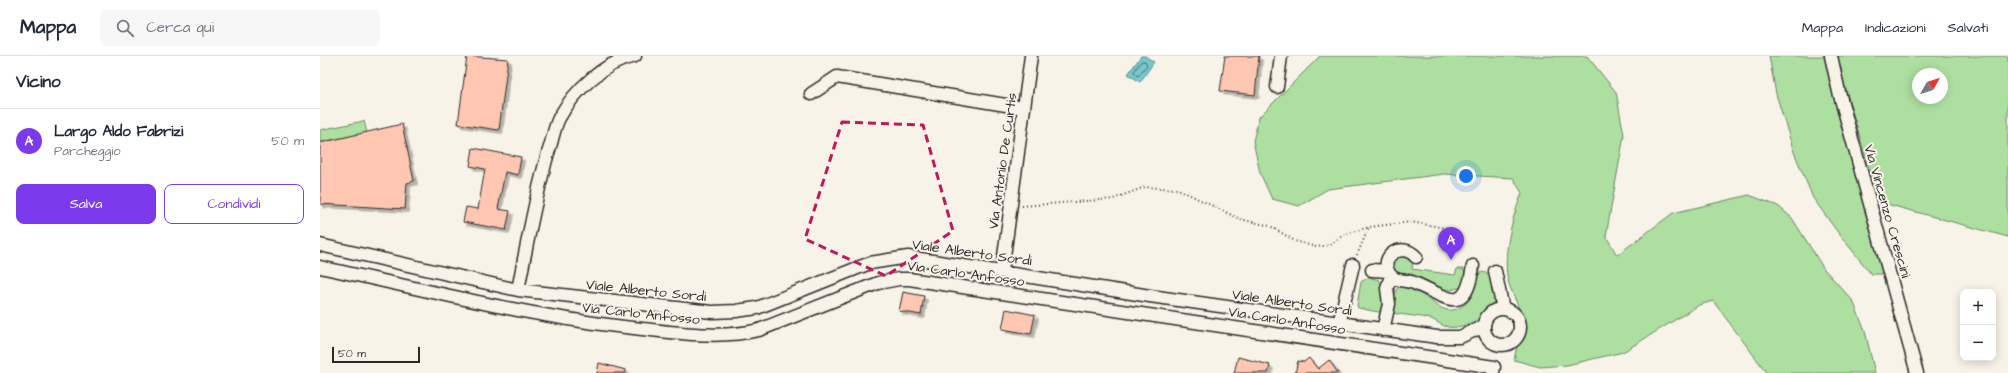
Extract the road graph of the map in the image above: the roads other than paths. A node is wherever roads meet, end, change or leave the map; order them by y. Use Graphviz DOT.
graph roads {
  1 [pos="635,56"];
  2 [pos="1031,56"];
  3 [pos="1281,56"];
  4 [pos="1831,56"];
  5 [pos="1277,87"];
  6 [pos="811,94"];
  7 [pos="1024,108"];
  8 [pos="320,245"];
  9 [pos="1416,257"];
  10 [pos="1353,265"];
  11 [pos="1473,266"];
  12 [pos="320,267"];
  13 [pos="1372,270"];
  14 [pos="1002,271"];
  15 [pos="1496,271"];
  16 [pos="1389,274"];
  17 [pos="518,290"];
  18 [pos="1150,296"];
  19 [pos="1503,309"];
  20 [pos="1148,315"];
  21 [pos="1339,324"];
  22 [pos="1484,326"];
  23 [pos="1383,330"];
  24 [pos="1499,345"];
  25 [pos="1493,370"];
  26 [pos="1917,373"];
  1 -- 17 [label="street"];
  2 -- 7 [label="street, Via Antonio De Curtis"];
  3 -- 5 [label="street"];
  4 -- 26 [label="street, Via Vincenzo Crescini"];
  6 -- 7 [label="street"];
  7 -- 14 [label="street, Via Antonio De Curtis"];
  8 -- 17 [label="street, Viale Alberto Sordi"];
  9 -- 16 [label="street"];
  10 -- 21 [label="street"];
  11 -- 16 [label="street"];
  12 -- 20 [label="street, Via Carlo Anfosso"];
  13 -- 16 [label="street"];
  14 -- 17 [label="street, Viale Alberto Sordi"];
  14 -- 18 [label="street, Viale Alberto Sordi"];
  15 -- 19 [label="street"];
  16 -- 23 [label="street"];
  18 -- 20 [label="street"];
  18 -- 21 [label="street, Viale Alberto Sordi"];
  19 -- 22 [label="street"];
  19 -- 24 [label="street"];
  20 -- 25 [label="street, Via Carlo Anfosso"];
  21 -- 23 [label="street, Viale Alberto Sordi"];
  22 -- 23 [label="street, Viale Alberto Sordi"];
  22 -- 24 [label="street"];
  24 -- 25 [label="street"];
}
